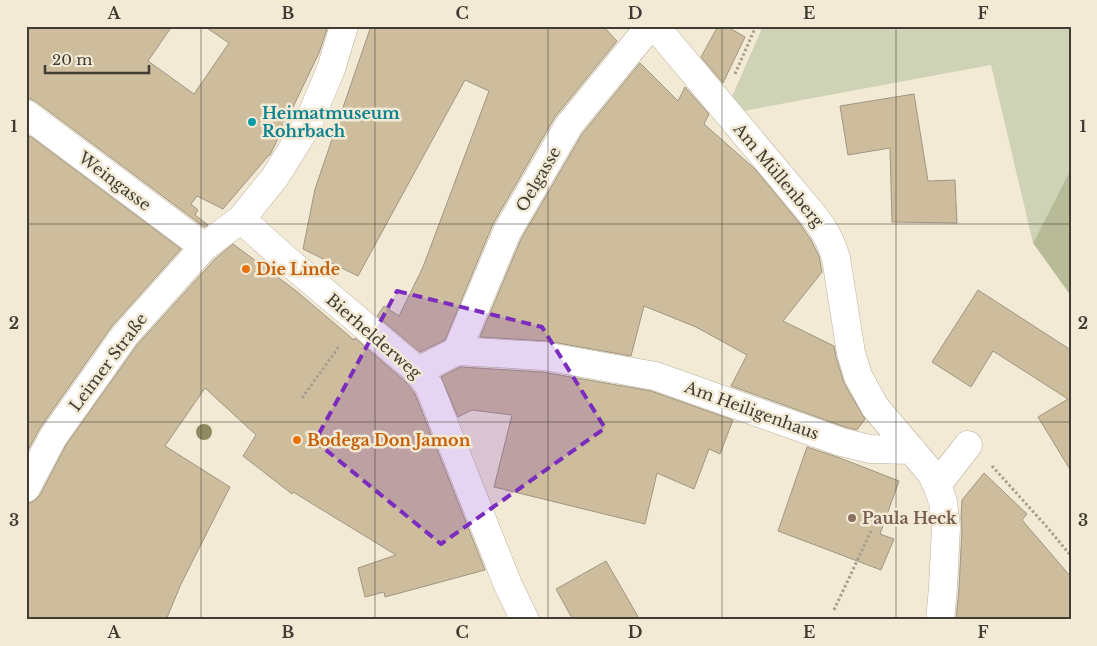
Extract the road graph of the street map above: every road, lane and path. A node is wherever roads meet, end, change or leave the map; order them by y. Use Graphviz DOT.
graph roads {
  1 [pos="344,26"];
  2 [pos="650,26"];
  3 [pos="655,26"];
  4 [pos="756,26"];
  5 [pos="721,105"];
  6 [pos="26,114"];
  7 [pos="241,218"];
  8 [pos="204,247"];
  9 [pos="358,320"];
  10 [pos="457,351"];
  11 [pos="418,371"];
  12 [pos="302,398"];
  13 [pos="968,445"];
  14 [pos="912,450"];
  15 [pos="989,463"];
  16 [pos="937,485"];
  17 [pos="26,488"];
  18 [pos="872,529"];
  19 [pos="1071,556"];
  20 [pos="834,610"];
  21 [pos="525,620"];
  22 [pos="940,620"];
  1 -- 7 [label="street, Leimer Straße"];
  2 -- 10 [label="street, Oelgasse"];
  3 -- 5 [label="street, Am Müllenberg"];
  4 -- 5 [label="path"];
  5 -- 14 [label="street, Am Müllenberg"];
  6 -- 8 [label="street, Weingasse"];
  7 -- 8 [label="street, Leimer Straße"];
  7 -- 9 [label="street, Bierhelderweg"];
  8 -- 17 [label="street, Leimer Straße"];
  9 -- 11 [label="street, Bierhelderweg"];
  9 -- 12 [label="path"];
  10 -- 11 [label="street"];
  10 -- 14 [label="street, Am Heiligenhaus"];
  11 -- 21 [label="street, Bierhelderweg"];
  13 -- 16 [label="street"];
  14 -- 16 [label="street"];
  15 -- 19 [label="path"];
  16 -- 22 [label="street"];
  18 -- 20 [label="path"];
}
